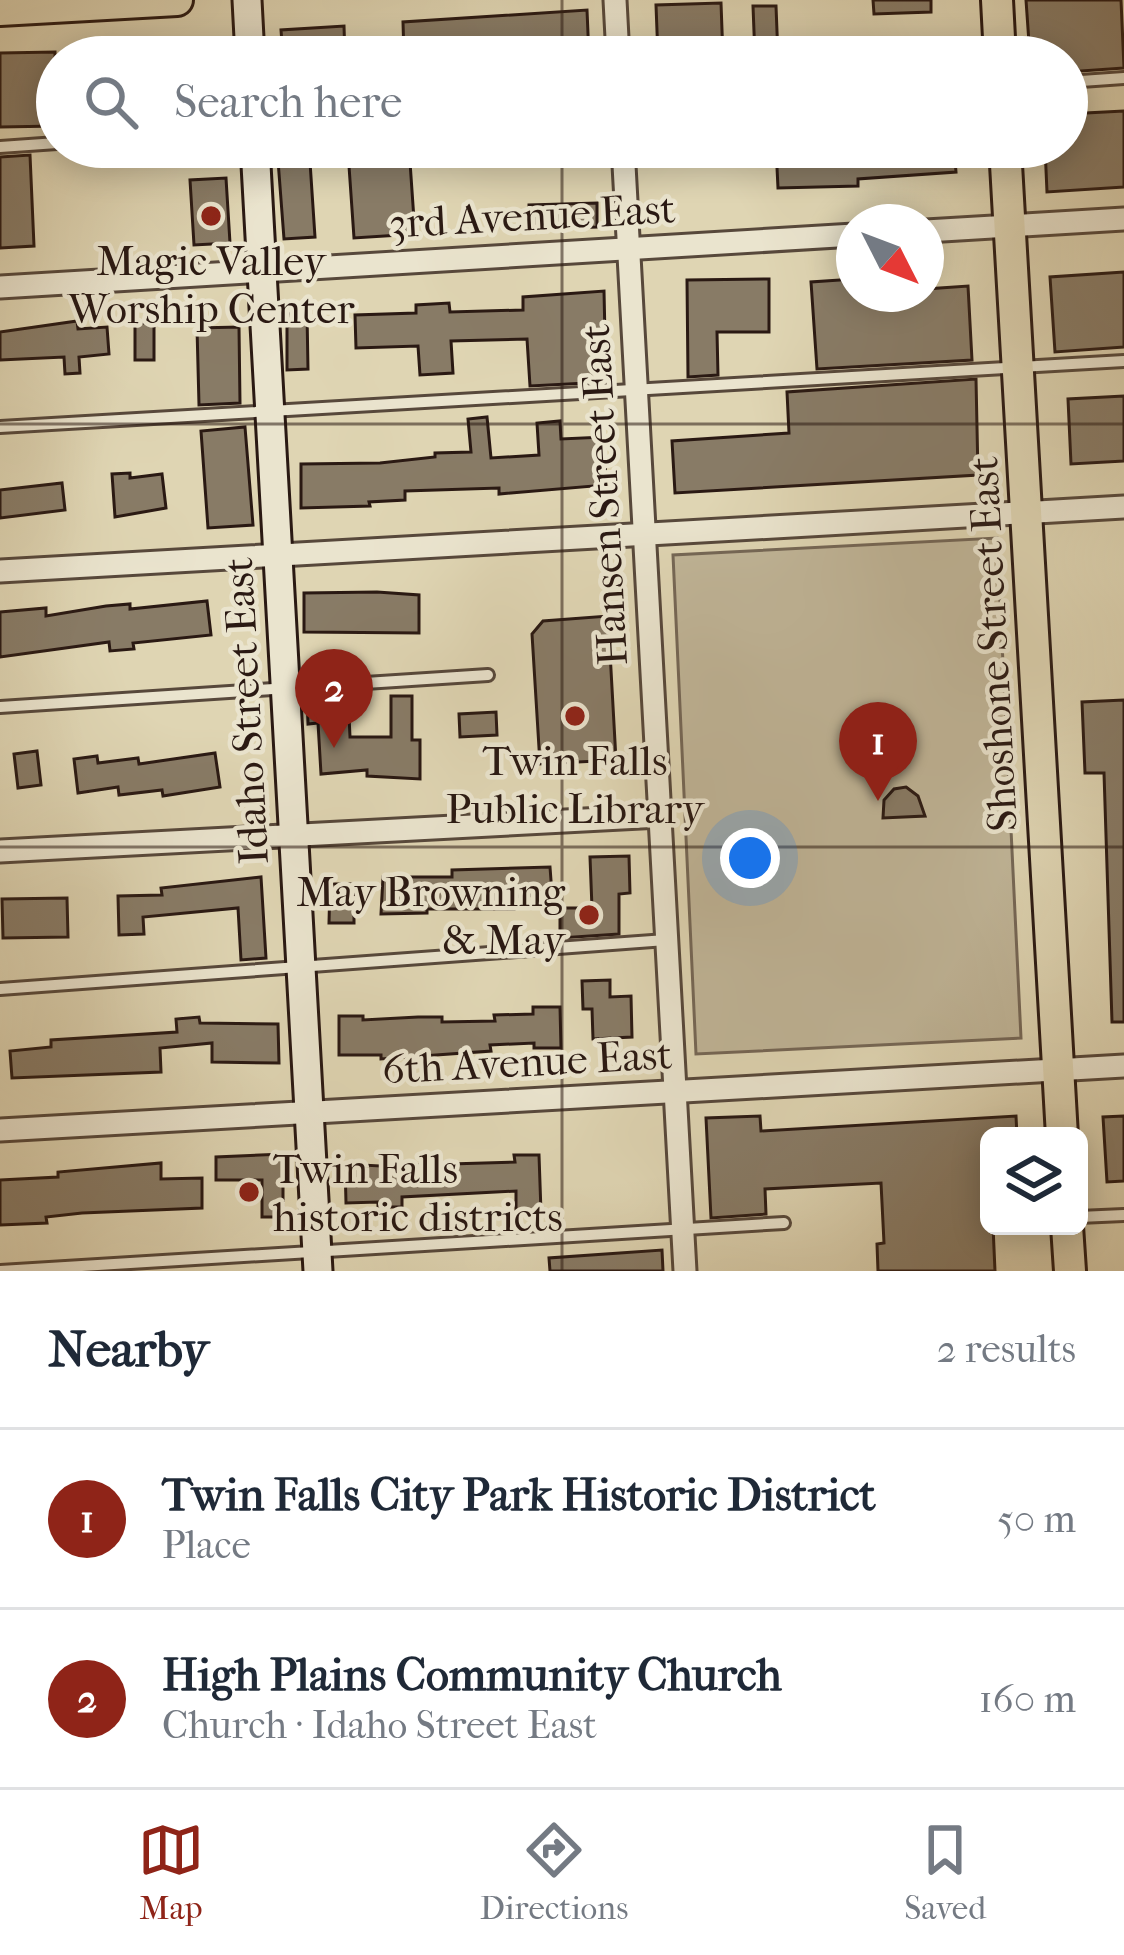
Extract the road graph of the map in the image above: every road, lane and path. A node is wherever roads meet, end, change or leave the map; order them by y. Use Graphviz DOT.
graph roads {
  1 [pos="178,0"];
  2 [pos="247,0"];
  3 [pos="615,0"];
  4 [pos="997,0"];
  5 [pos="0,10"];
  6 [pos="249,36"];
  7 [pos="617,36"];
  8 [pos="999,36"];
  9 [pos="1124,78"];
  10 [pos="1088,81"];
  11 [pos="36,144"];
  12 [pos="0,147"];
  13 [pos="256,168"];
  14 [pos="624,168"];
  15 [pos="1006,168"];
  16 [pos="1124,219"];
  17 [pos="1010,226"];
  18 [pos="944,230"];
  19 [pos="836,236"];
  20 [pos="628,249"];
  21 [pos="262,271"];
  22 [pos="0,287"];
  23 [pos="1124,361"];
  24 [pos="1018,367"];
  25 [pos="636,390"];
  26 [pos="270,411"];
  27 [pos="0,427"];
  28 [pos="1124,506"];
  29 [pos="1026,512"];
  30 [pos="644,533"];
  31 [pos="278,554"];
  32 [pos="0,571"];
  33 [pos="488,675"];
  34 [pos="285,688"];
  35 [pos="0,707"];
  36 [pos="660,816"];
  37 [pos="293,834"];
  38 [pos="0,851"];
  39 [pos="666,940"];
  40 [pos="301,970"];
  41 [pos="0,989"];
  42 [pos="1124,1066"];
  43 [pos="1058,1071"];
  44 [pos="675,1093"];
  45 [pos="311,1111"];
  46 [pos="1061,1127"];
  47 [pos="0,1130"];
  48 [pos="1124,1215"];
  49 [pos="1088,1217"];
  50 [pos="784,1223"];
  51 [pos="682,1231"];
  52 [pos="1068,1235"];
  53 [pos="317,1261"];
  54 [pos="0,1271"];
  55 [pos="685,1271"];
  56 [pos="1070,1271"];
  1 -- 5 [label="main road"];
  2 -- 6 [label="street"];
  3 -- 7 [label="street"];
  4 -- 8 [label="main road"];
  9 -- 10 [label="lane"];
  11 -- 12 [label="lane"];
  13 -- 21 [label="street, Idaho Street East"];
  14 -- 20 [label="street, Hansen Street East"];
  15 -- 17 [label="main road, Shoshone Street East"];
  16 -- 17 [label="street"];
  17 -- 18 [label="street"];
  17 -- 24 [label="main road, Shoshone Street East"];
  19 -- 20 [label="street, 3rd Avenue East"];
  20 -- 21 [label="street, 3rd Avenue East"];
  20 -- 25 [label="street, Hansen Street East"];
  21 -- 22 [label="street, 3rd Avenue East"];
  21 -- 26 [label="street, Idaho Street East"];
  23 -- 24 [label="lane"];
  24 -- 25 [label="lane"];
  24 -- 29 [label="main road, Shoshone Street East"];
  25 -- 26 [label="lane"];
  25 -- 30 [label="street, Hansen Street East"];
  26 -- 27 [label="lane"];
  26 -- 31 [label="street, Idaho Street East"];
  28 -- 29 [label="street"];
  29 -- 30 [label="street"];
  29 -- 43 [label="main road, Shoshone Street East"];
  30 -- 31 [label="street"];
  30 -- 36 [label="street, Hansen Street East"];
  31 -- 32 [label="street"];
  31 -- 34 [label="street, Idaho Street East"];
  33 -- 34 [label="lane"];
  34 -- 35 [label="lane"];
  34 -- 37 [label="street, Idaho Street East"];
  36 -- 37 [label="street"];
  36 -- 39 [label="street, Hansen Street East"];
  37 -- 38 [label="street"];
  37 -- 40 [label="street, Idaho Street East"];
  39 -- 40 [label="lane"];
  39 -- 44 [label="street, Hansen Street East"];
  40 -- 41 [label="lane"];
  40 -- 45 [label="street, Idaho Street East"];
  42 -- 43 [label="street, 6th Avenue East"];
  43 -- 44 [label="street, 6th Avenue East"];
  43 -- 46 [label="main road, Shoshone Street East"];
  44 -- 45 [label="street, 6th Avenue East"];
  44 -- 51 [label="street, Hansen Street East"];
  45 -- 47 [label="street, 6th Avenue East"];
  45 -- 53 [label="street, Idaho Street East"];
  48 -- 49 [label="lane"];
  50 -- 51 [label="lane"];
  51 -- 53 [label="lane"];
  51 -- 55 [label="street, Hansen Street East"];
  52 -- 56 [label="main road"];
  53 -- 54 [label="lane"];
}
